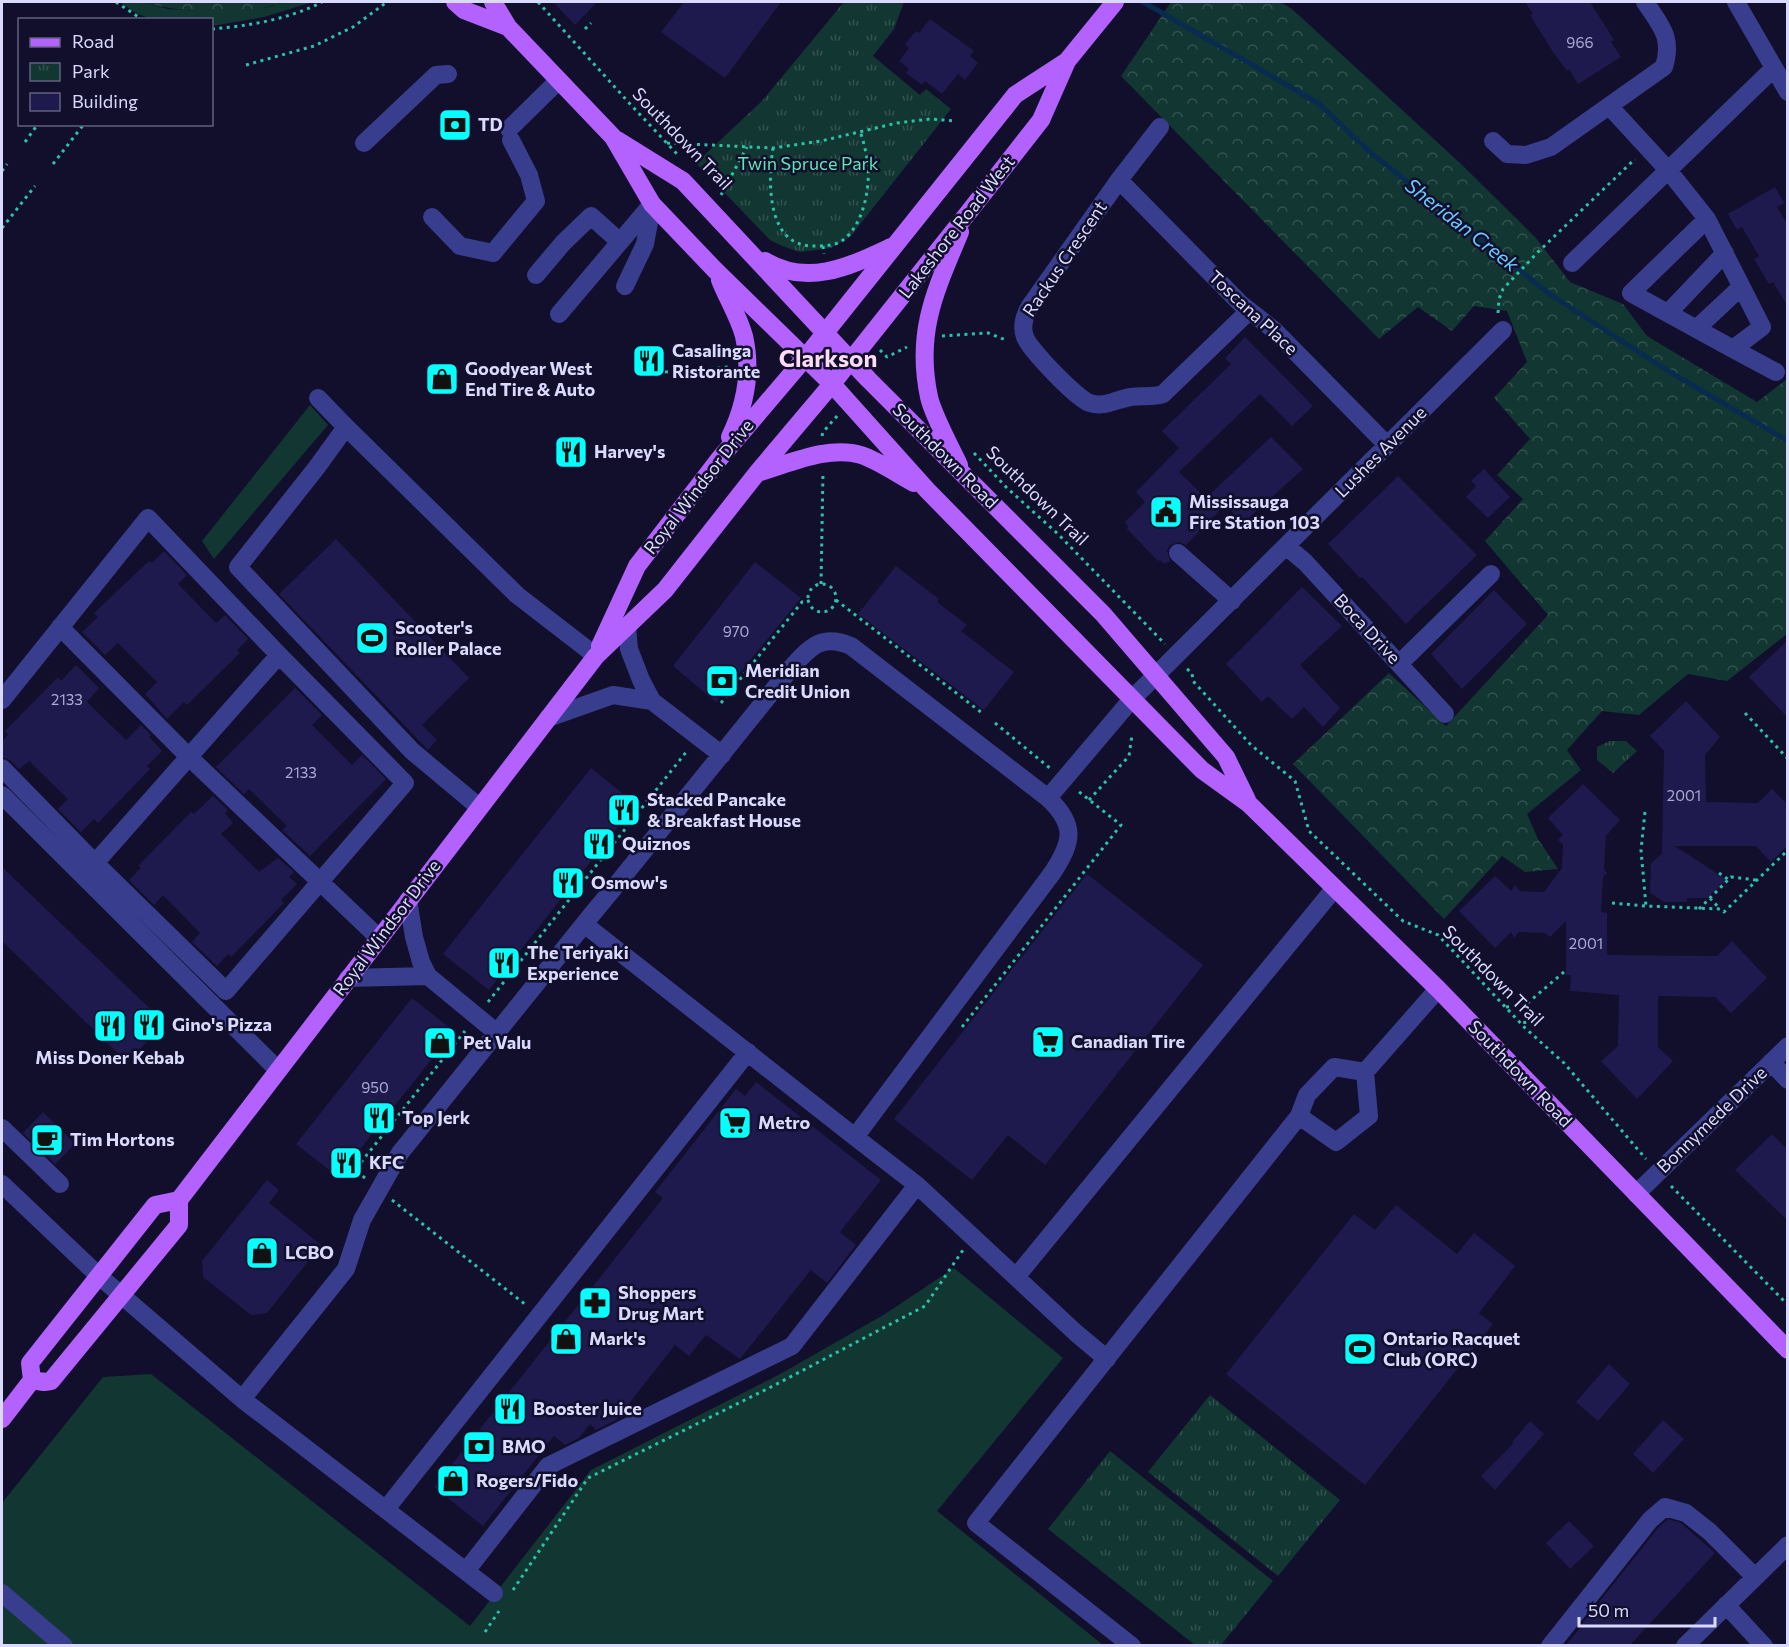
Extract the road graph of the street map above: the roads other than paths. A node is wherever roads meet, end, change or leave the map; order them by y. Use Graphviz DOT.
graph roads {
  1 [pos="455,2"];
  2 [pos="493,2"];
  3 [pos="1115,2"];
  4 [pos="1645,2"];
  5 [pos="1736,2"];
  6 [pos="508,27"];
  7 [pos="1067,61"];
  8 [pos="1773,69"];
  9 [pos="448,74"];
  10 [pos="558,81"];
  11 [pos="1788,92"];
  12 [pos="1610,107"];
  13 [pos="1160,127"];
  14 [pos="613,137"];
  15 [pos="1493,141"];
  16 [pos="364,143"];
  17 [pos="1668,170"];
  18 [pos="1119,180"];
  19 [pos="652,204"];
  20 [pos="968,213"];
  21 [pos="432,217"];
  22 [pos="1707,219"];
  23 [pos="620,242"];
  24 [pos="896,244"];
  25 [pos="751,252"];
  26 [pos="1725,253"];
  27 [pos="1572,263"];
  28 [pos="715,270"];
  29 [pos="537,275"];
  30 [pos="625,286"];
  31 [pos="1742,287"];
  32 [pos="1249,311"];
  33 [pos="1668,313"];
  34 [pos="559,314"];
  35 [pos="1696,329"];
  36 [pos="1503,330"];
  37 [pos="825,333"];
  38 [pos="1733,349"];
  39 [pos="805,358"];
  40 [pos="851,360"];
  41 [pos="1776,372"];
  42 [pos="832,384"];
  43 [pos="318,398"];
  44 [pos="346,427"];
  45 [pos="1387,445"];
  46 [pos="720,458"];
  47 [pos="757,473"];
  48 [pos="963,474"];
  49 [pos="927,490"];
  50 [pos="1287,547"];
  51 [pos="1179,553"];
  52 [pos="1491,574"];
  53 [pos="1232,601"];
  54 [pos="60,627"];
  55 [pos="627,627"];
  56 [pos="279,655"];
  57 [pos="596,656"];
  58 [pos="1399,664"];
  59 [pos="1156,676"];
  60 [pos="1132,699"];
  61 [pos="2,700"];
  62 [pos="652,701"];
  63 [pos="1445,714"];
  64 [pos="548,718"];
  65 [pos="722,755"];
  66 [pos="189,757"];
  67 [pos="2,768"];
  68 [pos="2,795"];
  69 [pos="1048,798"];
  70 [pos="1249,804"];
  71 [pos="479,807"];
  72 [pos="95,863"];
  73 [pos="86,879"];
  74 [pos="320,883"];
  75 [pos="1334,889"];
  76 [pos="408,900"];
  77 [pos="584,924"];
  78 [pos="379,938"];
  79 [pos="428,976"];
  80 [pos="348,978"];
  81 [pos="1438,989"];
  82 [pos="497,1033"];
  83 [pos="1788,1046"];
  84 [pos="748,1052"];
  85 [pos="1771,1062"];
  86 [pos="278,1070"];
  87 [pos="1365,1072"];
  88 [pos="1788,1080"];
  89 [pos="1299,1116"];
  90 [pos="2,1128"];
  91 [pos="855,1137"];
  92 [pos="2,1184"];
  93 [pos="60,1184"];
  94 [pos="917,1185"];
  95 [pos="1636,1194"];
  96 [pos="178,1200"];
  97 [pos="99,1276"];
  98 [pos="1016,1276"];
  99 [pos="122,1296"];
  100 [pos="1788,1350"];
  101 [pos="1107,1359"];
  102 [pos="32,1380"];
  103 [pos="242,1399"];
  104 [pos="2,1419"];
  105 [pos="386,1509"];
  106 [pos="1788,1545"];
  107 [pos="466,1571"];
  108 [pos="1755,1577"];
  109 [pos="2,1593"];
  110 [pos="503,1596"];
  111 [pos="1726,1605"];
  112 [pos="64,1646"];
  113 [pos="1132,1646"];
  114 [pos="1550,1646"];
  115 [pos="1685,1646"];
  116 [pos="1764,1646"];
  1 -- 6 [label="main road, Southdown Road"];
  2 -- 6 [label="main road, Southdown Road"];
  3 -- 7 [label="main road, Lakeshore Road West"];
  4 -- 12 [label="street"];
  5 -- 8 [label="street"];
  6 -- 10 [label="main road, Southdown Road"];
  7 -- 20 [label="main road, Lakeshore Road West"];
  7 -- 24 [label="main road, Lakeshore Road West"];
  8 -- 11 [label="street"];
  8 -- 17 [label="street"];
  9 -- 16 [label="street"];
  10 -- 14 [label="main road, Southdown Road"];
  10 -- 21 [label="street"];
  12 -- 15 [label="street"];
  12 -- 17 [label="street"];
  13 -- 18 [label="street, Rackus Crescent"];
  14 -- 19 [label="main road, Southdown Road"];
  14 -- 25 [label="main road, Southdown Road"];
  17 -- 22 [label="street"];
  17 -- 27 [label="street"];
  18 -- 32 [label="street, Toscana Place"];
  18 -- 32 [label="street, Rackus Crescent"];
  19 -- 23 [label="street"];
  19 -- 28 [label="main road, Southdown Road"];
  19 -- 30 [label="street"];
  20 -- 40 [label="main road, Lakeshore Road West"];
  20 -- 48 [label="main road"];
  22 -- 26 [label="street"];
  22 -- 33 [label="street"];
  23 -- 29 [label="street"];
  23 -- 34 [label="street"];
  24 -- 25 [label="main road"];
  24 -- 37 [label="main road, Lakeshore Road West"];
  25 -- 37 [label="main road, Southdown Road"];
  26 -- 31 [label="street"];
  26 -- 33 [label="street"];
  28 -- 39 [label="main road, Southdown Road"];
  28 -- 46 [label="main road"];
  31 -- 35 [label="street"];
  31 -- 38 [label="street"];
  32 -- 45 [label="street, Toscana Place"];
  33 -- 35 [label="street"];
  35 -- 38 [label="street"];
  36 -- 45 [label="street, Lushes Avenue"];
  37 -- 39 [label="main road, Royal Windsor Drive"];
  37 -- 40 [label="main road, Southdown Road"];
  38 -- 41 [label="street"];
  39 -- 42 [label="main road, Southdown Road"];
  39 -- 46 [label="main road, Royal Windsor Drive"];
  40 -- 42 [label="main road, Lakeshore Road West"];
  40 -- 48 [label="main road, Southdown Road"];
  42 -- 47 [label="main road, Royal Windsor Drive"];
  42 -- 49 [label="main road, Southdown Road"];
  43 -- 44 [label="street"];
  44 -- 57 [label="street"];
  44 -- 71 [label="street"];
  45 -- 50 [label="street, Lushes Avenue"];
  46 -- 57 [label="main road, Royal Windsor Drive"];
  47 -- 49 [label="main road"];
  47 -- 55 [label="main road, Royal Windsor Drive"];
  48 -- 59 [label="main road, Southdown Road"];
  49 -- 60 [label="main road, Southdown Road"];
  50 -- 53 [label="street, Lushes Avenue"];
  50 -- 58 [label="street, Boca Drive"];
  51 -- 53 [label="street"];
  52 -- 58 [label="street"];
  53 -- 59 [label="street, Lushes Avenue"];
  54 -- 56 [label="street"];
  54 -- 61 [label="street"];
  54 -- 66 [label="street"];
  55 -- 57 [label="main road, Royal Windsor Drive"];
  55 -- 62 [label="street"];
  56 -- 66 [label="street"];
  56 -- 74 [label="street"];
  57 -- 64 [label="main road, Royal Windsor Drive"];
  58 -- 63 [label="street, Boca Drive"];
  59 -- 60 [label="street, Lushes Avenue"];
  59 -- 70 [label="main road, Southdown Road"];
  60 -- 69 [label="street, Lushes Avenue"];
  60 -- 70 [label="main road, Southdown Road"];
  62 -- 64 [label="street"];
  62 -- 65 [label="street"];
  64 -- 71 [label="main road, Royal Windsor Drive"];
  65 -- 69 [label="street"];
  65 -- 77 [label="street"];
  66 -- 72 [label="street"];
  66 -- 74 [label="street"];
  67 -- 72 [label="street"];
  68 -- 73 [label="street"];
  69 -- 91 [label="street"];
  70 -- 75 [label="main road, Southdown Road"];
  71 -- 76 [label="main road, Royal Windsor Drive"];
  72 -- 73 [label="street"];
  72 -- 74 [label="street"];
  73 -- 86 [label="street"];
  74 -- 78 [label="street"];
  75 -- 81 [label="main road, Southdown Road"];
  75 -- 98 [label="street"];
  76 -- 78 [label="main road, Royal Windsor Drive"];
  76 -- 79 [label="street"];
  77 -- 82 [label="street"];
  77 -- 84 [label="street"];
  78 -- 80 [label="main road, Royal Windsor Drive"];
  79 -- 80 [label="street"];
  79 -- 82 [label="street"];
  80 -- 86 [label="main road, Royal Windsor Drive"];
  81 -- 87 [label="street"];
  81 -- 95 [label="main road, Southdown Road"];
  82 -- 103 [label="street"];
  83 -- 85 [label="street, Bonnymede Drive"];
  84 -- 91 [label="street"];
  84 -- 105 [label="street"];
  85 -- 88 [label="street"];
  85 -- 95 [label="street, Bonnymede Drive"];
  86 -- 96 [label="main road, Royal Windsor Drive"];
  87 -- 89 [label="street"];
  87 -- 89 [label="street"];
  89 -- 101 [label="street"];
  90 -- 93 [label="street"];
  91 -- 94 [label="street"];
  92 -- 97 [label="street"];
  94 -- 98 [label="street"];
  94 -- 107 [label="street"];
  95 -- 100 [label="main road, Southdown Road"];
  96 -- 97 [label="main road"];
  96 -- 99 [label="main road"];
  97 -- 99 [label="street"];
  97 -- 102 [label="main road"];
  98 -- 101 [label="street"];
  99 -- 102 [label="main road"];
  99 -- 103 [label="street"];
  101 -- 113 [label="street"];
  102 -- 104 [label="main road"];
  103 -- 105 [label="street"];
  105 -- 107 [label="street"];
  106 -- 108 [label="street"];
  107 -- 110 [label="street"];
  108 -- 111 [label="street"];
  108 -- 114 [label="street"];
  109 -- 112 [label="street"];
  111 -- 115 [label="street"];
  111 -- 116 [label="street"];
}
